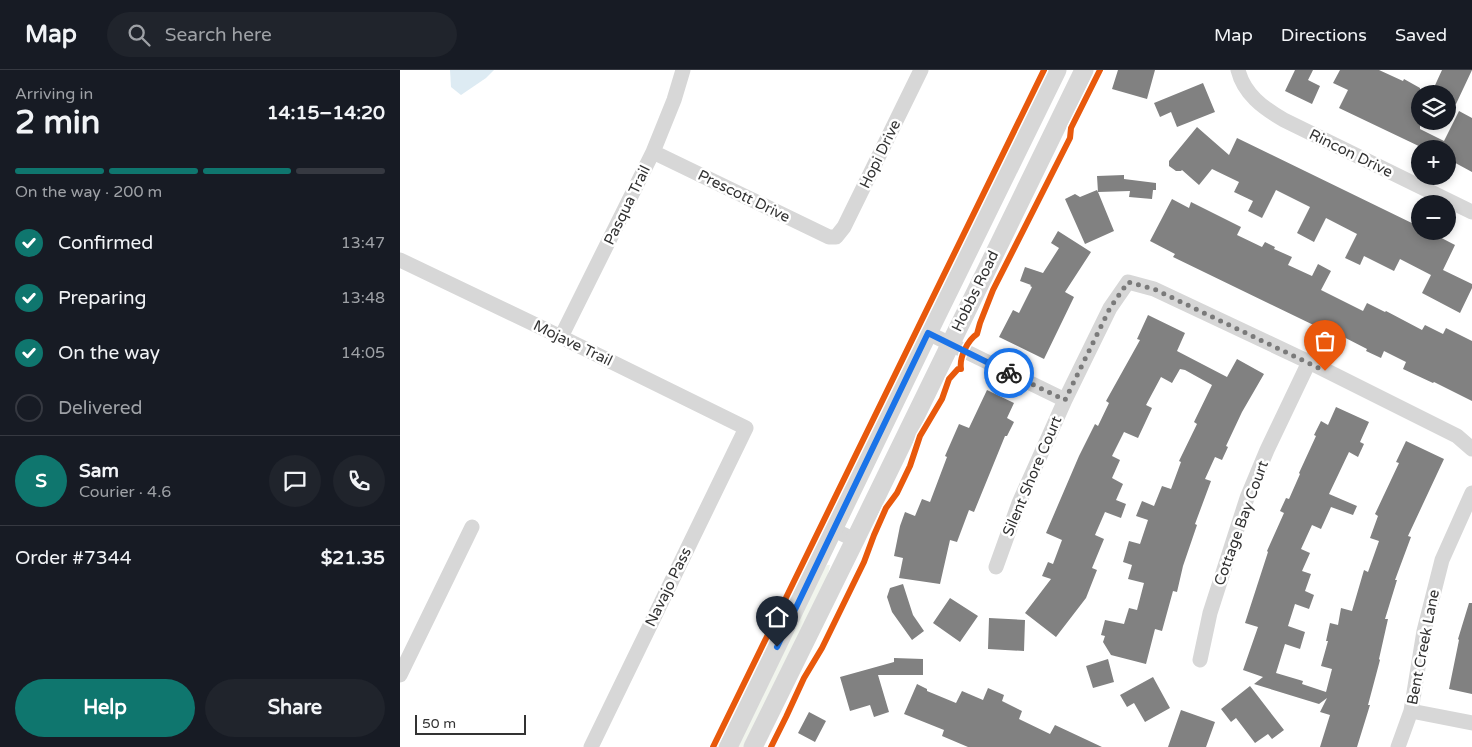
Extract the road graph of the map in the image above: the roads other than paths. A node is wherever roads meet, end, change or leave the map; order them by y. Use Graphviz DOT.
graph roads {
  1 [pos="683,70"];
  2 [pos="921,70"];
  3 [pos="1057,70"];
  4 [pos="1084,70"];
  5 [pos="1239,75"];
  6 [pos="653,152"];
  7 [pos="1472,212"];
  8 [pos="836,237"];
  9 [pos="400,260"];
  10 [pos="928,333"];
  11 [pos="561,337"];
  12 [pos="949,344"];
  13 [pos="1309,362"];
  14 [pos="1065,400"];
  15 [pos="746,428"];
  16 [pos="1472,449"];
  17 [pos="1472,493"];
  18 [pos="472,527"];
  19 [pos="834,530"];
  20 [pos="856,540"];
  21 [pos="996,567"];
  22 [pos="1200,660"];
  23 [pos="400,675"];
  24 [pos="1411,711"];
  25 [pos="1472,723"];
  26 [pos="591,747"];
  27 [pos="728,747"];
  28 [pos="753,747"];
  29 [pos="1398,747"];
  1 -- 6 [label="street, Pasqua Trail"];
  2 -- 8 [label="street, Hopi Drive"];
  3 -- 10 [label="street, Hobbs Road"];
  4 -- 12 [label="street, Hobbs Road"];
  5 -- 7 [label="street, Rincon Drive"];
  6 -- 8 [label="street, Prescott Drive"];
  6 -- 11 [label="street, Pasqua Trail"];
  9 -- 11 [label="street, Mojave Trail"];
  10 -- 12 [label="street"];
  10 -- 19 [label="street, Hobbs Road"];
  11 -- 15 [label="street, Mojave Trail"];
  12 -- 14 [label="street"];
  12 -- 20 [label="street, Hobbs Road"];
  13 -- 14 [label="street, Silent Shore Court"];
  13 -- 16 [label="street"];
  13 -- 22 [label="street, Cottage Bay Court"];
  14 -- 21 [label="street, Silent Shore Court"];
  15 -- 26 [label="street, Navajo Pass"];
  17 -- 24 [label="street, Bent Creek Lane"];
  18 -- 23 [label="street"];
  19 -- 20 [label="street"];
  19 -- 27 [label="street, Hobbs Road"];
  20 -- 28 [label="street, Hobbs Road"];
  24 -- 25 [label="street"];
  24 -- 29 [label="street, Bent Creek Lane"];
}
